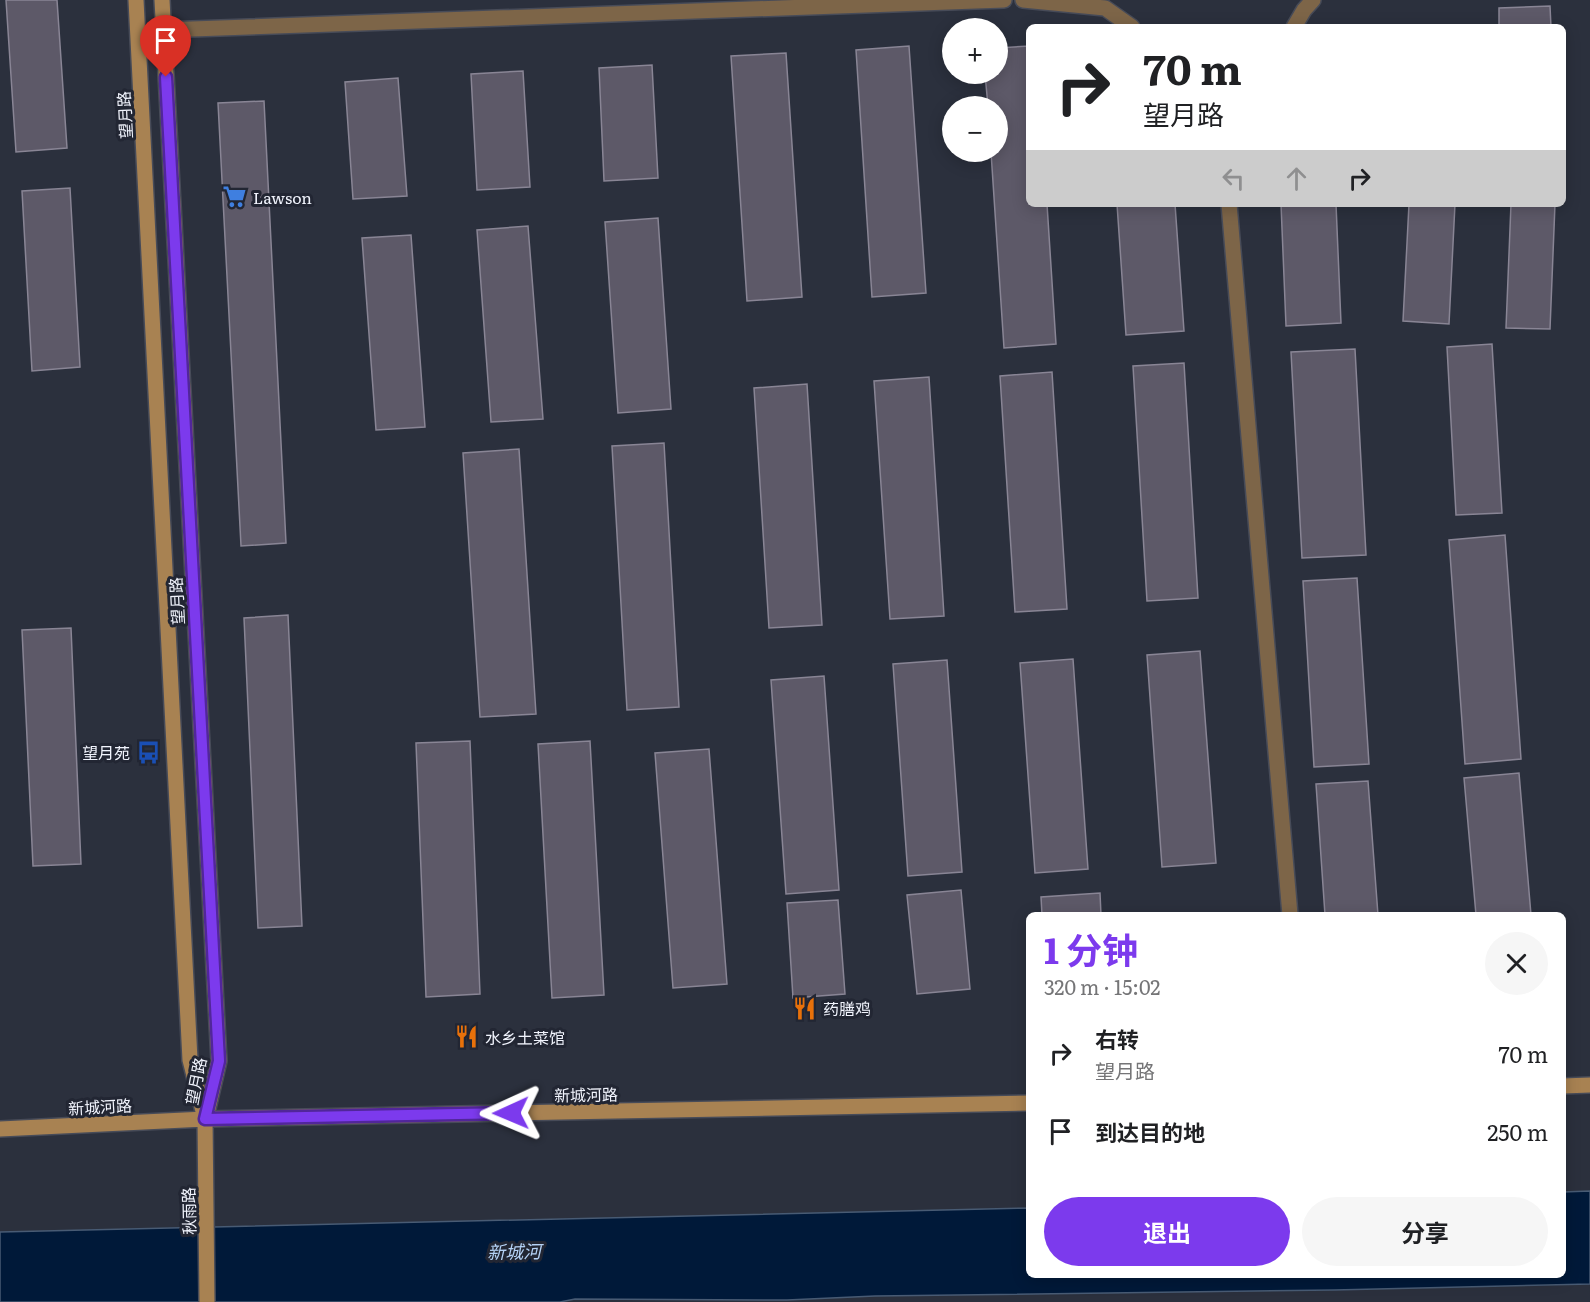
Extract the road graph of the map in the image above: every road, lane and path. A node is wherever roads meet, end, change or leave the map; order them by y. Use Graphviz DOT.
graph roads {
  1 [pos="136,0"];
  2 [pos="162,0"];
  3 [pos="1004,0"];
  4 [pos="1023,0"];
  5 [pos="1314,0"];
  6 [pos="1128,24"];
  7 [pos="1296,24"];
  8 [pos="163,30"];
  9 [pos="1229,207"];
  10 [pos="1290,912"];
  11 [pos="1590,1085"];
  12 [pos="1566,1086"];
  13 [pos="1026,1103"];
  14 [pos="205,1119"];
  15 [pos="0,1129"];
  16 [pos="207,1302"];
  1 -- 14 [label="street, 望月路"];
  2 -- 8 [label="street, 望月路"];
  3 -- 8 [label="lane"];
  4 -- 6 [label="lane"];
  5 -- 7 [label="lane"];
  8 -- 14 [label="street, 望月路"];
  9 -- 10 [label="lane"];
  11 -- 12 [label="street"];
  13 -- 14 [label="street, 新城河路"];
  14 -- 15 [label="street, 新城河路"];
  14 -- 16 [label="street, 秋雨路"];
}
